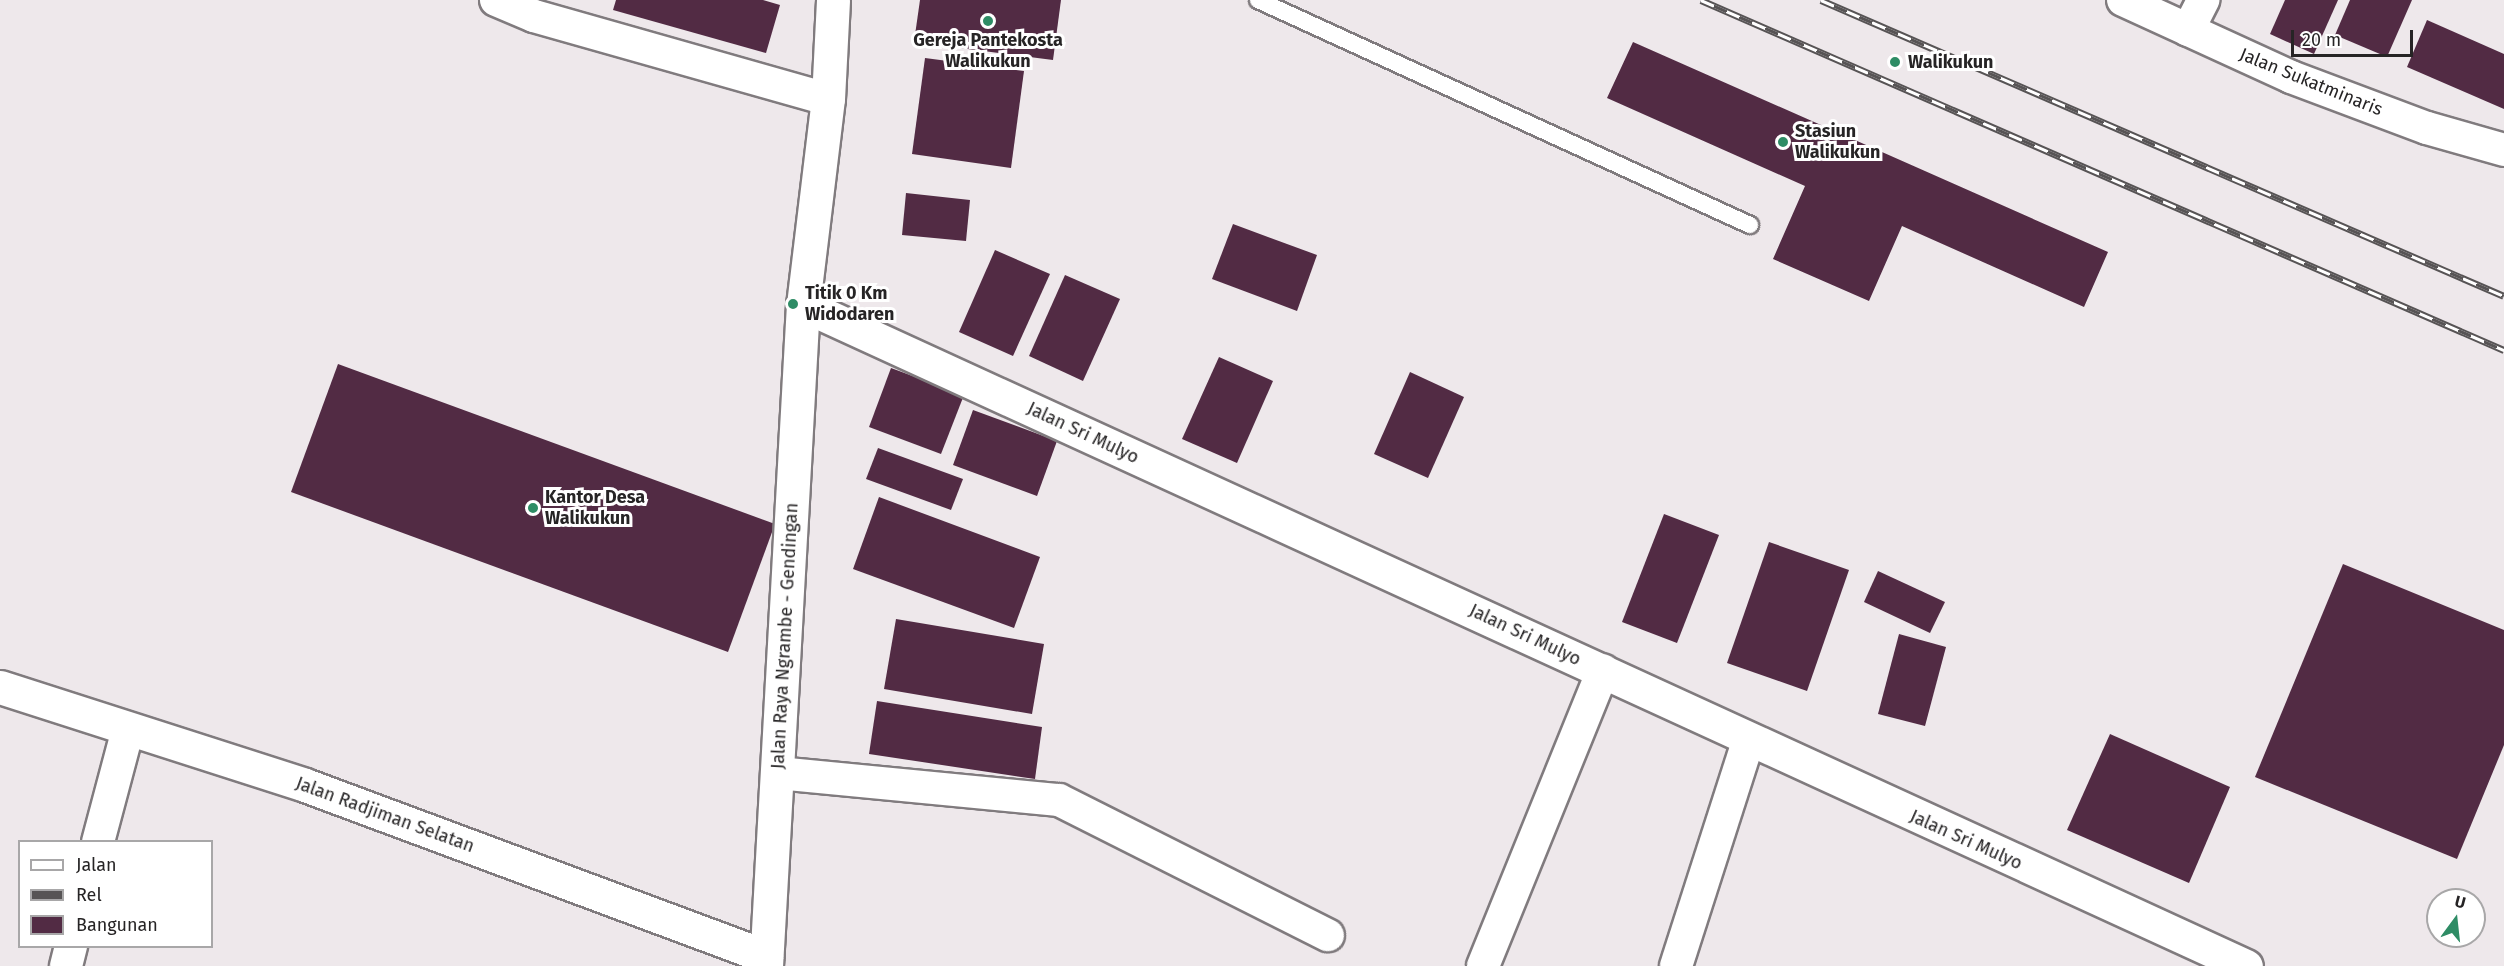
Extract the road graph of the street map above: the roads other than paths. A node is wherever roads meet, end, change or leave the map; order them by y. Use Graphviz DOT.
graph roads {
  1 [pos="496,0"];
  2 [pos="833,0"];
  3 [pos="1258,0"];
  4 [pos="2123,0"];
  5 [pos="2203,0"];
  6 [pos="2188,30"];
  7 [pos="828,99"];
  8 [pos="2504,150"];
  9 [pos="1750,225"];
  10 [pos="803,305"];
  11 [pos="1603,670"];
  12 [pos="0,687"];
  13 [pos="128,729"];
  14 [pos="1749,739"];
  15 [pos="778,772"];
  16 [pos="99,840"];
  17 [pos="1328,935"];
  18 [pos="70,948"];
  19 [pos="2202,957"];
  20 [pos="766,961"];
  21 [pos="66,966"];
  22 [pos="1483,966"];
  23 [pos="1676,966"];
  24 [pos="2246,966"];
  1 -- 7 [label="street"];
  2 -- 7 [label="main road, Jalan Raya Ngrambe - Gendingan"];
  3 -- 9 [label="lane"];
  4 -- 6 [label="street, Jalan Sukatminaris"];
  5 -- 6 [label="street"];
  6 -- 8 [label="street, Jalan Sukatminaris"];
  7 -- 10 [label="main road, Jalan Raya Ngrambe - Gendingan"];
  10 -- 11 [label="main road, Jalan Sri Mulyo"];
  10 -- 15 [label="main road, Jalan Raya Ngrambe - Gendingan"];
  11 -- 14 [label="main road, Jalan Sri Mulyo"];
  11 -- 22 [label="street"];
  12 -- 13 [label="main road, Jalan Radjiman Selatan"];
  13 -- 16 [label="street"];
  13 -- 20 [label="main road, Jalan Radjiman Selatan"];
  14 -- 19 [label="main road, Jalan Sri Mulyo"];
  14 -- 23 [label="street"];
  15 -- 17 [label="street"];
  15 -- 20 [label="main road, Jalan Raya Ngrambe - Gendingan"];
  18 -- 21 [label="street"];
  19 -- 24 [label="main road, Jalan Sri Mulyo"];
}
